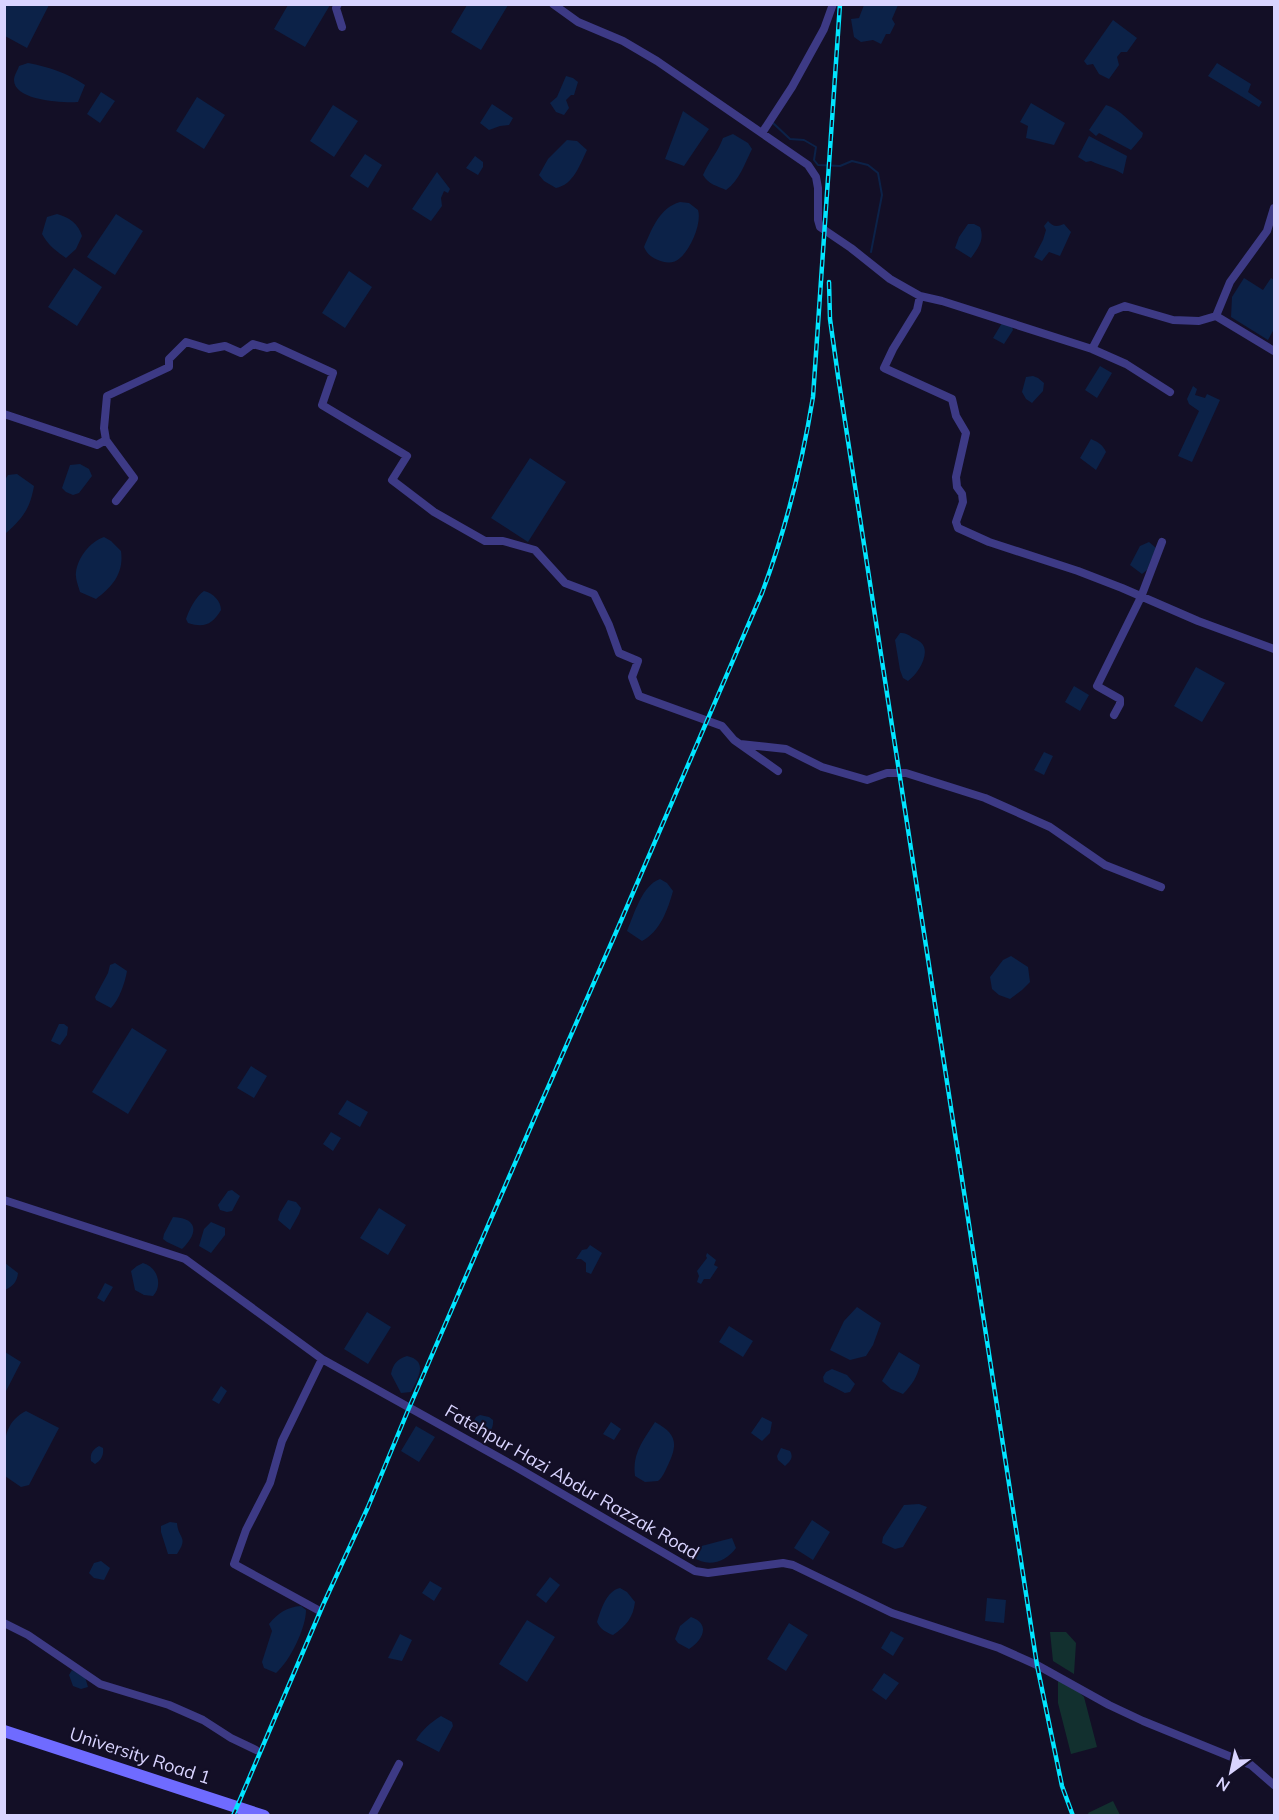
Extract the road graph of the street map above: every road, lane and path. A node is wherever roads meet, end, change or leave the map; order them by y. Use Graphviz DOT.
graph roads {
  1 [pos="338,4"];
  2 [pos="553,4"];
  3 [pos="833,4"];
  4 [pos="342,27"];
  5 [pos="762,133"];
  6 [pos="1275,208"];
  7 [pos="920,296"];
  8 [pos="1216,316"];
  9 [pos="1092,349"];
  10 [pos="1275,351"];
  11 [pos="1170,392"];
  12 [pos="4,414"];
  13 [pos="106,440"];
  14 [pos="116,501"];
  15 [pos="1162,542"];
  16 [pos="1141,597"];
  17 [pos="1275,649"];
  18 [pos="1114,715"];
  19 [pos="740,744"];
  20 [pos="778,771"];
  21 [pos="1161,887"];
  22 [pos="4,1200"];
  23 [pos="322,1359"];
  24 [pos="318,1610"];
  25 [pos="4,1623"];
  26 [pos="4,1731"];
  27 [pos="256,1750"];
  28 [pos="399,1764"];
  29 [pos="1275,1785"];
  30 [pos="264,1815"];
  31 [pos="372,1815"];
  1 -- 4 [label="street"];
  2 -- 5 [label="street"];
  3 -- 5 [label="street"];
  5 -- 7 [label="street"];
  6 -- 8 [label="street"];
  7 -- 9 [label="street"];
  7 -- 16 [label="street"];
  8 -- 9 [label="street"];
  8 -- 10 [label="street"];
  9 -- 11 [label="street"];
  12 -- 13 [label="street"];
  13 -- 14 [label="street"];
  13 -- 19 [label="street"];
  15 -- 16 [label="street"];
  16 -- 17 [label="street"];
  16 -- 18 [label="street"];
  19 -- 20 [label="street"];
  19 -- 21 [label="street"];
  22 -- 23 [label="street, Fatehpur Hazi Abdur Razzak Road"];
  23 -- 24 [label="street"];
  23 -- 29 [label="street, Fatehpur Hazi Abdur Razzak Road"];
  25 -- 27 [label="street"];
  26 -- 30 [label="main road, University Road 1"];
  28 -- 31 [label="street"];
}
